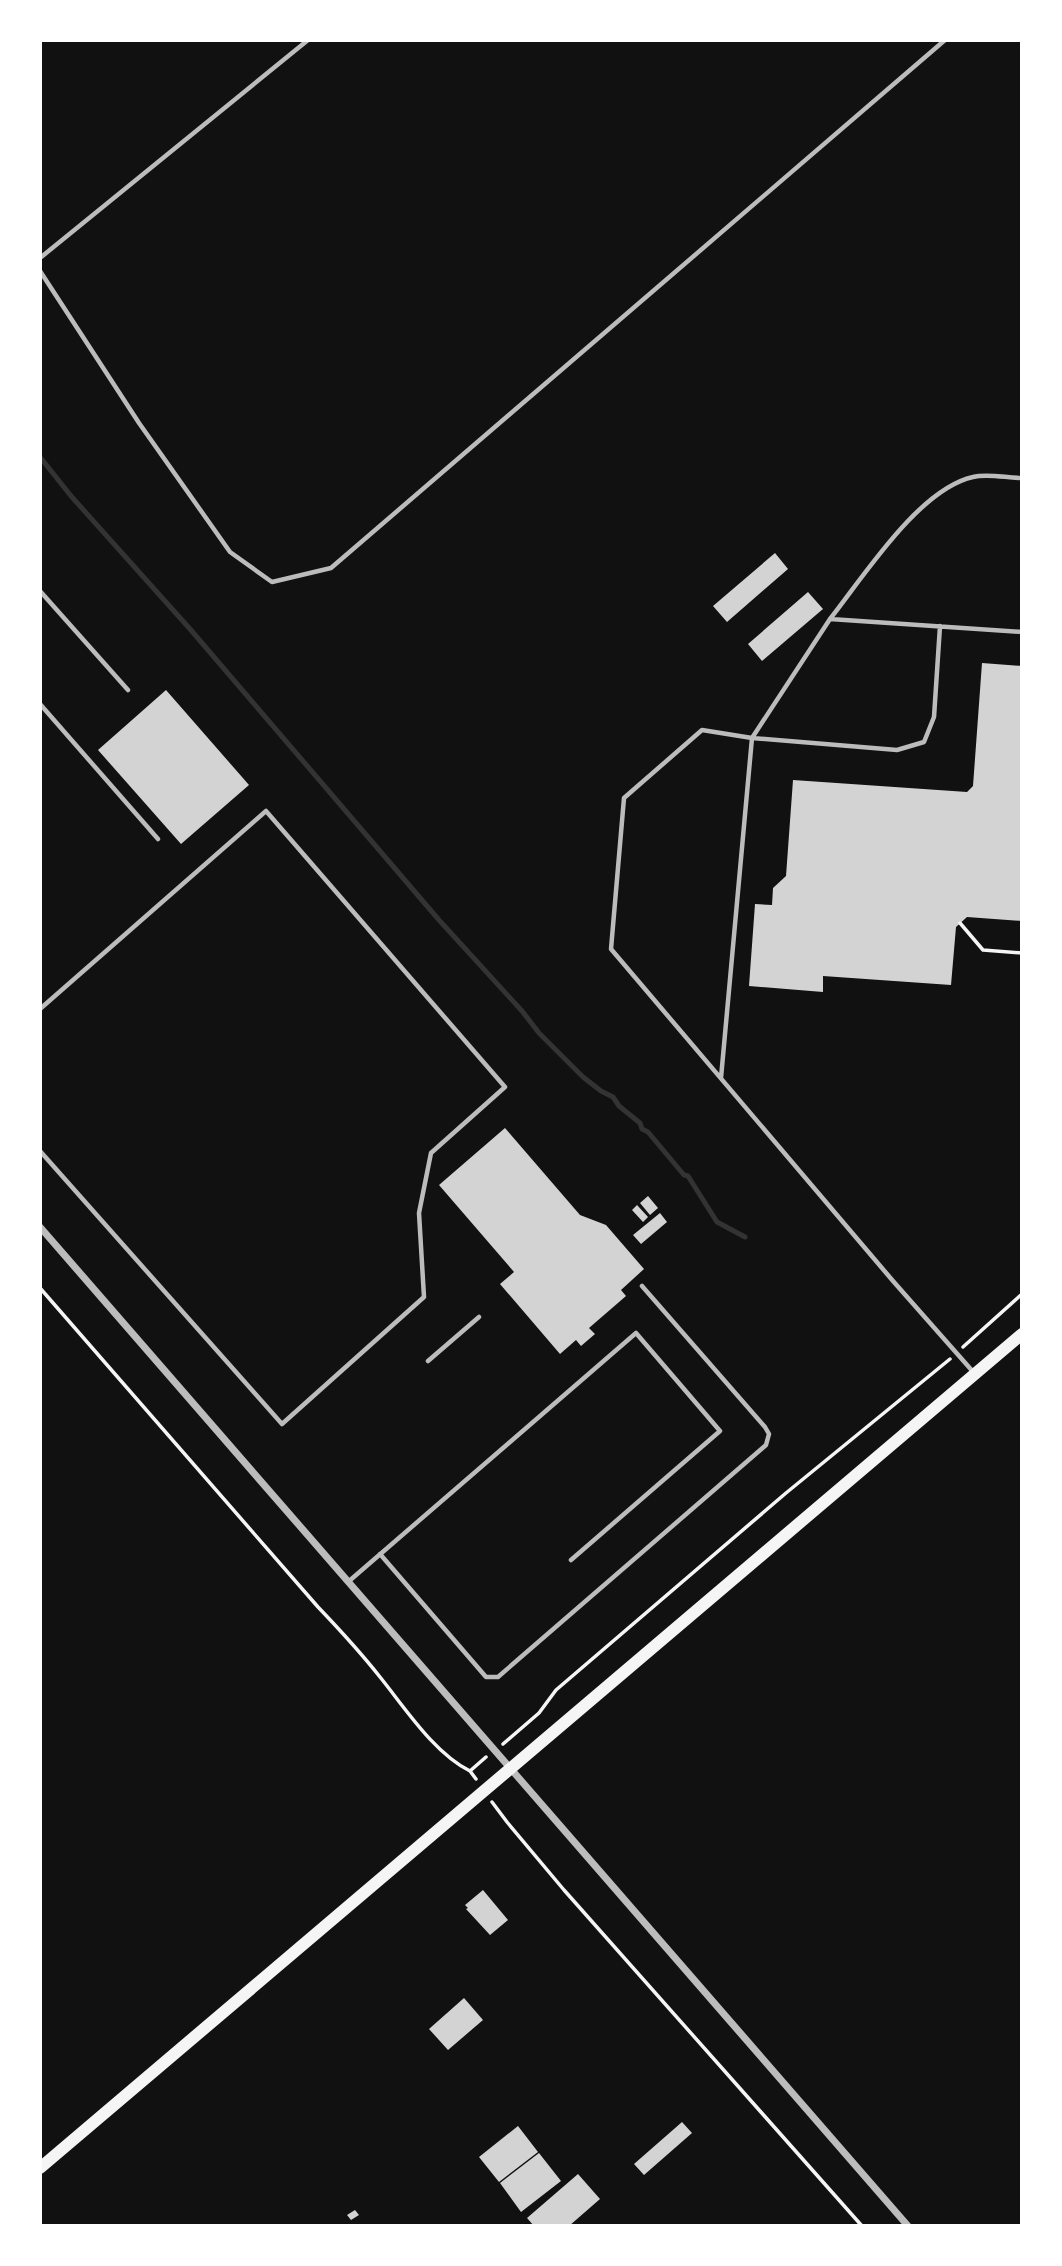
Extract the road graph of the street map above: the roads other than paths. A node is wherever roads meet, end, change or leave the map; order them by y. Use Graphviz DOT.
graph roads {
  1 [pos="309,40"];
  2 [pos="945,40"];
  3 [pos="40,258"];
  4 [pos="40,271"];
  5 [pos="1022,478"];
  6 [pos="40,591"];
  7 [pos="830,619"];
  8 [pos="940,626"];
  9 [pos="1022,632"];
  10 [pos="128,690"];
  11 [pos="40,704"];
  12 [pos="752,738"];
  13 [pos="158,839"];
  14 [pos="40,1009"];
  15 [pos="721,1079"];
  16 [pos="40,1151"];
  17 [pos="40,1227"];
  18 [pos="642,1286"];
  19 [pos="480,1317"];
  20 [pos="1022,1337"];
  21 [pos="428,1362"];
  22 [pos="976,1374"];
  23 [pos="380,1554"];
  24 [pos="572,1560"];
  25 [pos="348,1582"];
  26 [pos="510,1768"];
  27 [pos="40,2168"];
  28 [pos="908,2226"];
  1 -- 3 [label="lane"];
  2 -- 4 [label="lane"];
  5 -- 7 [label="lane"];
  6 -- 10 [label="lane"];
  7 -- 8 [label="lane"];
  7 -- 12 [label="lane"];
  8 -- 9 [label="lane"];
  8 -- 12 [label="lane"];
  11 -- 13 [label="lane"];
  12 -- 15 [label="lane"];
  12 -- 15 [label="lane"];
  14 -- 16 [label="lane"];
  15 -- 22 [label="lane"];
  17 -- 25 [label="street"];
  18 -- 23 [label="lane"];
  19 -- 21 [label="lane"];
  20 -- 22 [label="main road"];
  22 -- 26 [label="main road"];
  23 -- 24 [label="lane"];
  23 -- 25 [label="lane"];
  25 -- 26 [label="street"];
  26 -- 27 [label="main road"];
  26 -- 28 [label="street"];
}
